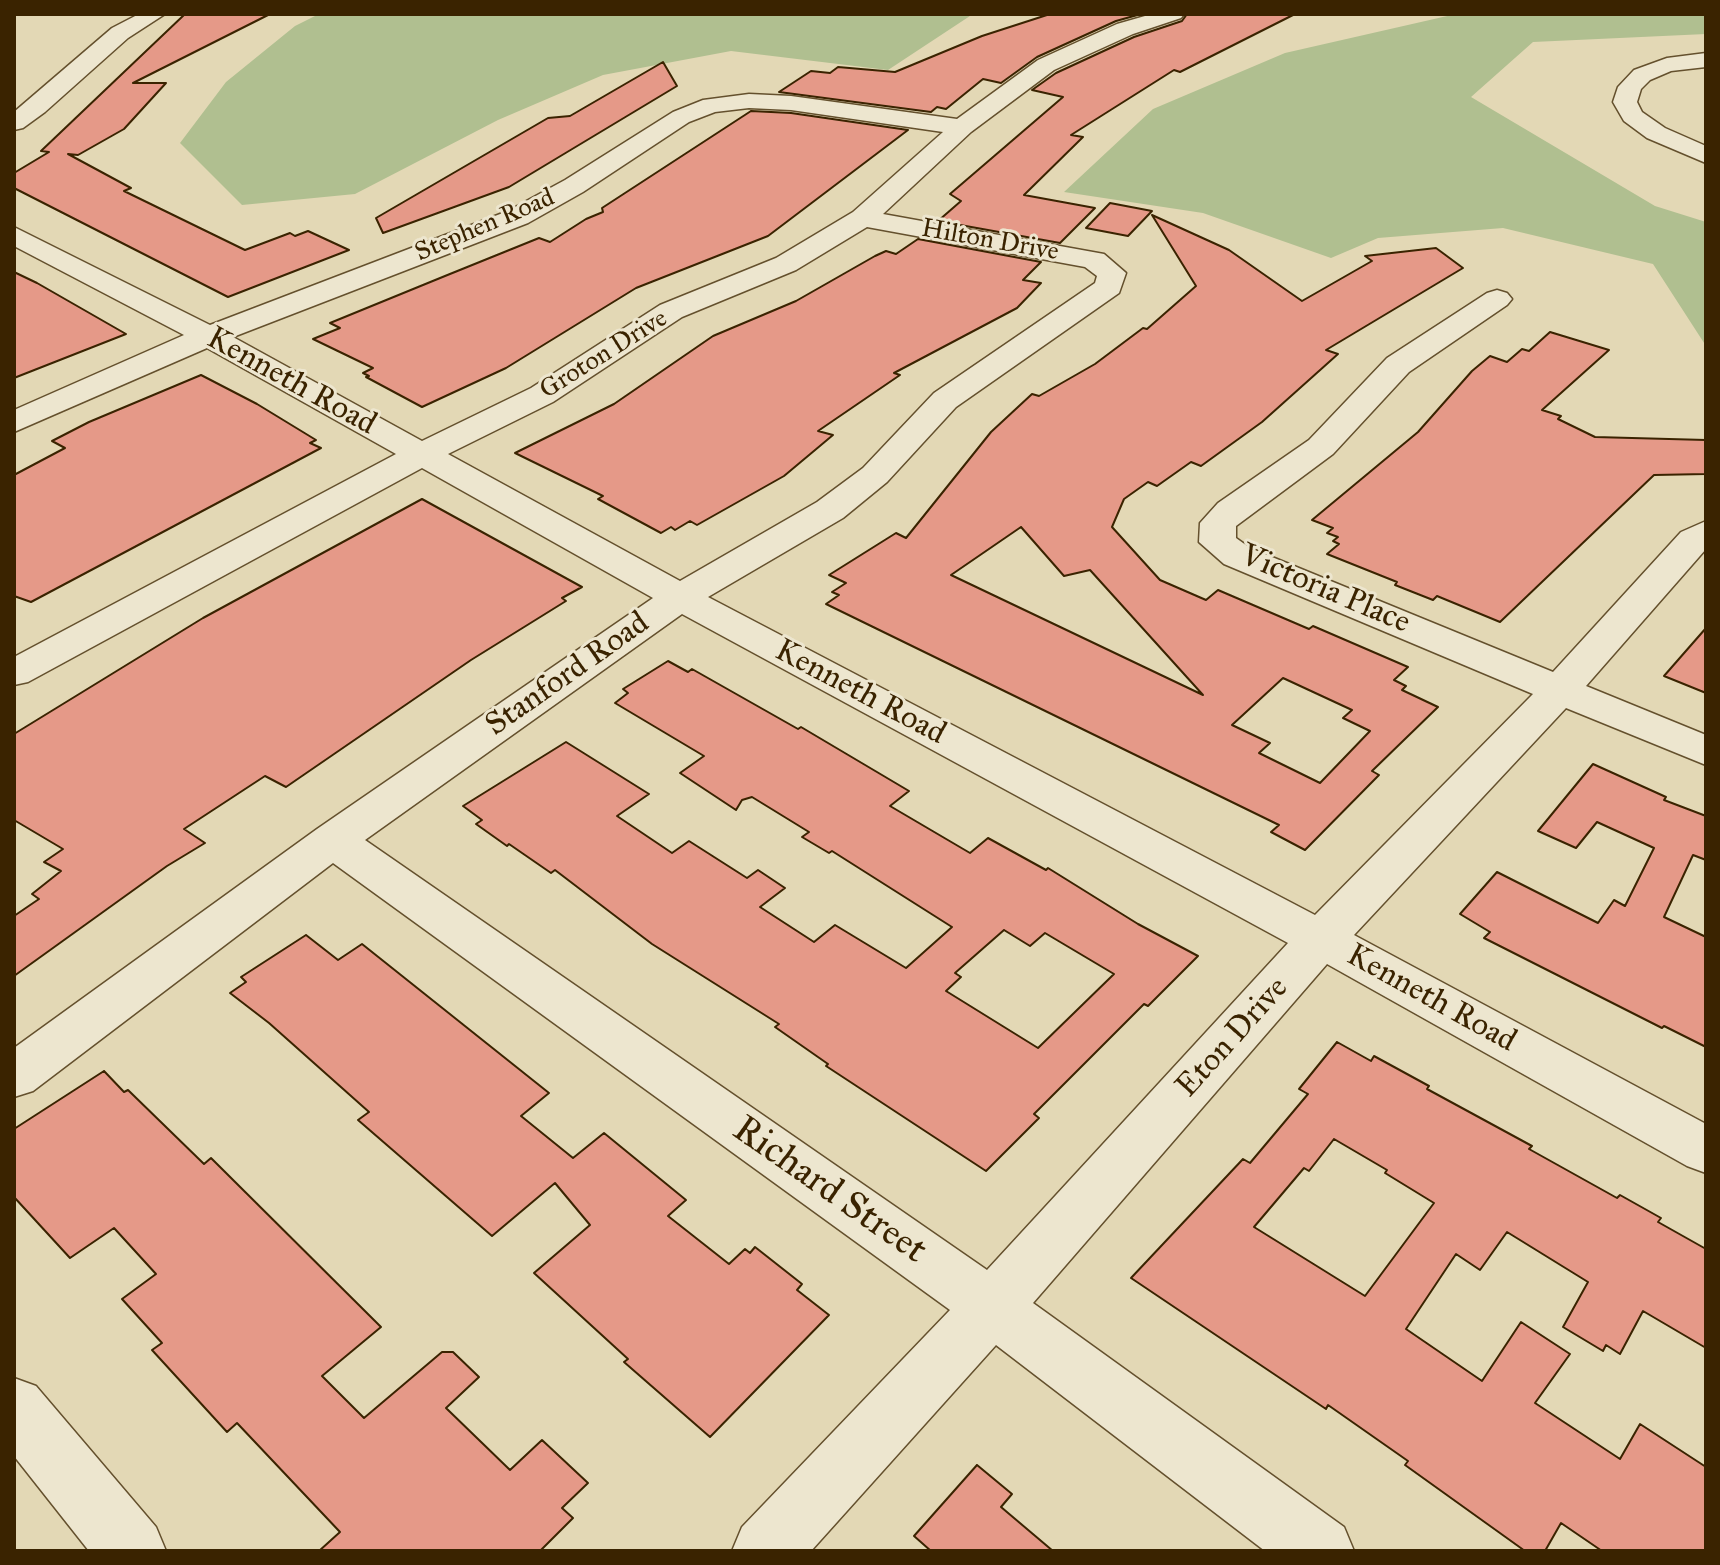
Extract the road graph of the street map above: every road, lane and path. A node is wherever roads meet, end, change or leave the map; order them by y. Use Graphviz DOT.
graph roads {
  1 [pos="155,14"];
  2 [pos="1174,14"];
  3 [pos="1706,60"];
  4 [pos="14,123"];
  5 [pos="962,127"];
  6 [pos="1706,155"];
  7 [pos="863,218"];
  8 [pos="19,242"];
  9 [pos="1112,273"];
  10 [pos="1497,299"];
  11 [pos="208,336"];
  12 [pos="14,422"];
  13 [pos="422,454"];
  14 [pos="1706,532"];
  15 [pos="680,597"];
  16 [pos="14,673"];
  17 [pos="1561,689"];
  18 [pos="1706,751"];
  19 [pos="333,840"];
  20 [pos="1321,939"];
  21 [pos="14,1076"];
  22 [pos="1706,1150"];
  23 [pos="992,1307"];
  24 [pos="14,1407"];
  25 [pos="132,1551"];
  26 [pos="766,1551"];
  27 [pos="1320,1551"];
  1 -- 4 [label="street"];
  2 -- 5 [label="street, Groton Drive"];
  3 -- 6 [label="street"];
  5 -- 7 [label="street, Groton Drive"];
  5 -- 11 [label="street, Stephen Road"];
  7 -- 9 [label="street, Hilton Drive"];
  7 -- 13 [label="street, Groton Drive"];
  8 -- 11 [label="street, Kenneth Road"];
  9 -- 15 [label="street, Stanford Road"];
  10 -- 17 [label="street, Victoria Place"];
  11 -- 12 [label="street, Stephen Road"];
  11 -- 13 [label="street, Kenneth Road"];
  13 -- 15 [label="street, Kenneth Road"];
  13 -- 16 [label="street, Groton Drive"];
  14 -- 17 [label="street, Eton Drive"];
  15 -- 19 [label="street, Stanford Road"];
  15 -- 20 [label="street, Kenneth Road"];
  17 -- 18 [label="street"];
  17 -- 20 [label="street, Eton Drive"];
  19 -- 21 [label="street, Stanford Road"];
  19 -- 23 [label="street, Richard Street"];
  20 -- 22 [label="street, Kenneth Road"];
  20 -- 23 [label="street, Eton Drive"];
  23 -- 26 [label="street, Eton Drive"];
  23 -- 27 [label="street, Richard Street"];
  24 -- 25 [label="street"];
}
